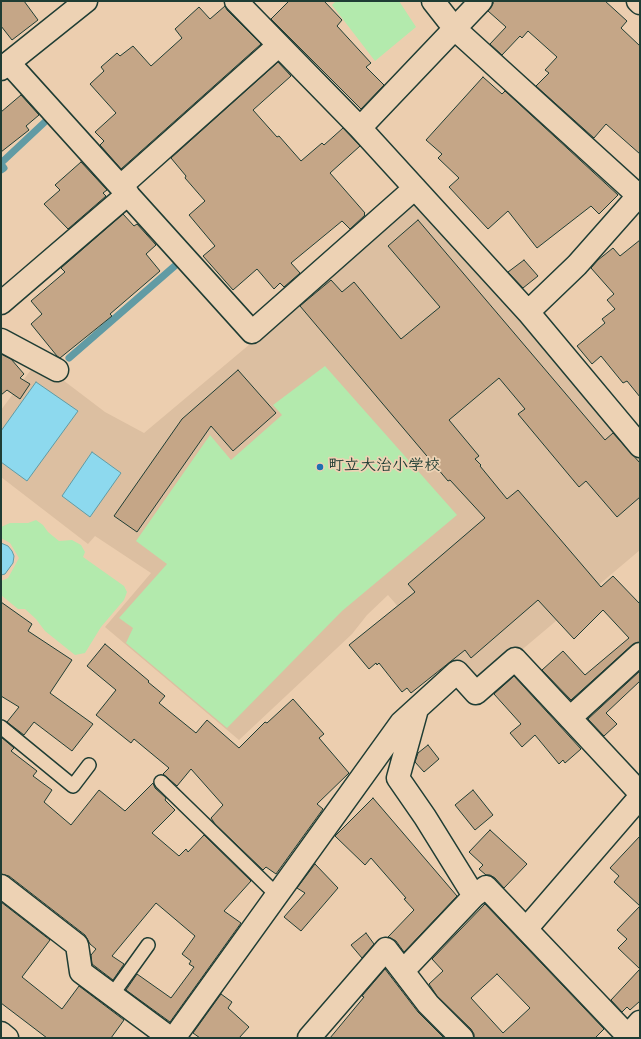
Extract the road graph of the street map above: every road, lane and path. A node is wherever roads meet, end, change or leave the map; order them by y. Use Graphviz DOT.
graph roads {
  1 [pos="86,1"];
  2 [pos="236,1"];
  3 [pos="433,1"];
  4 [pos="481,1"];
  5 [pos="455,28"];
  6 [pos="279,45"];
  7 [pos="5,66"];
  8 [pos="360,128"];
  9 [pos="415,188"];
  10 [pos="124,190"];
  11 [pos="639,194"];
  12 [pos="1,303"];
  13 [pos="528,312"];
  14 [pos="1,340"];
  15 [pos="57,370"];
  16 [pos="640,446"];
  17 [pos="640,654"];
  18 [pos="418,708"];
  19 [pos="570,718"];
  20 [pos="1,727"];
  21 [pos="89,765"];
  22 [pos="161,782"];
  23 [pos="640,793"];
  24 [pos="640,797"];
  25 [pos="1,886"];
  26 [pos="277,895"];
  27 [pos="474,896"];
  28 [pos="526,928"];
  29 [pos="148,945"];
  30 [pos="403,971"];
  31 [pos="112,995"];
  32 [pos="1,1033"];
  33 [pos="633,1033"];
  34 [pos="7,1038"];
  35 [pos="170,1038"];
  36 [pos="174,1038"];
  37 [pos="309,1038"];
  38 [pos="462,1038"];
  1 -- 7 [label="street"];
  2 -- 6 [label="street"];
  3 -- 5 [label="street"];
  4 -- 5 [label="street"];
  5 -- 8 [label="street"];
  5 -- 11 [label="street"];
  6 -- 8 [label="street"];
  6 -- 10 [label="street"];
  7 -- 10 [label="street"];
  8 -- 9 [label="street"];
  9 -- 10 [label="street"];
  9 -- 13 [label="street"];
  10 -- 12 [label="street"];
  11 -- 13 [label="street"];
  13 -- 16 [label="street"];
  14 -- 15 [label="street"];
  17 -- 19 [label="street"];
  18 -- 19 [label="street"];
  18 -- 26 [label="street"];
  18 -- 27 [label="street"];
  19 -- 23 [label="street"];
  20 -- 21 [label="lane"];
  22 -- 26 [label="lane"];
  24 -- 28 [label="street"];
  25 -- 31 [label="street"];
  26 -- 36 [label="street"];
  27 -- 28 [label="street"];
  27 -- 30 [label="street"];
  28 -- 33 [label="street"];
  29 -- 31 [label="lane"];
  30 -- 37 [label="street"];
  30 -- 38 [label="street"];
  31 -- 35 [label="street"];
  32 -- 34 [label="street"];
}
